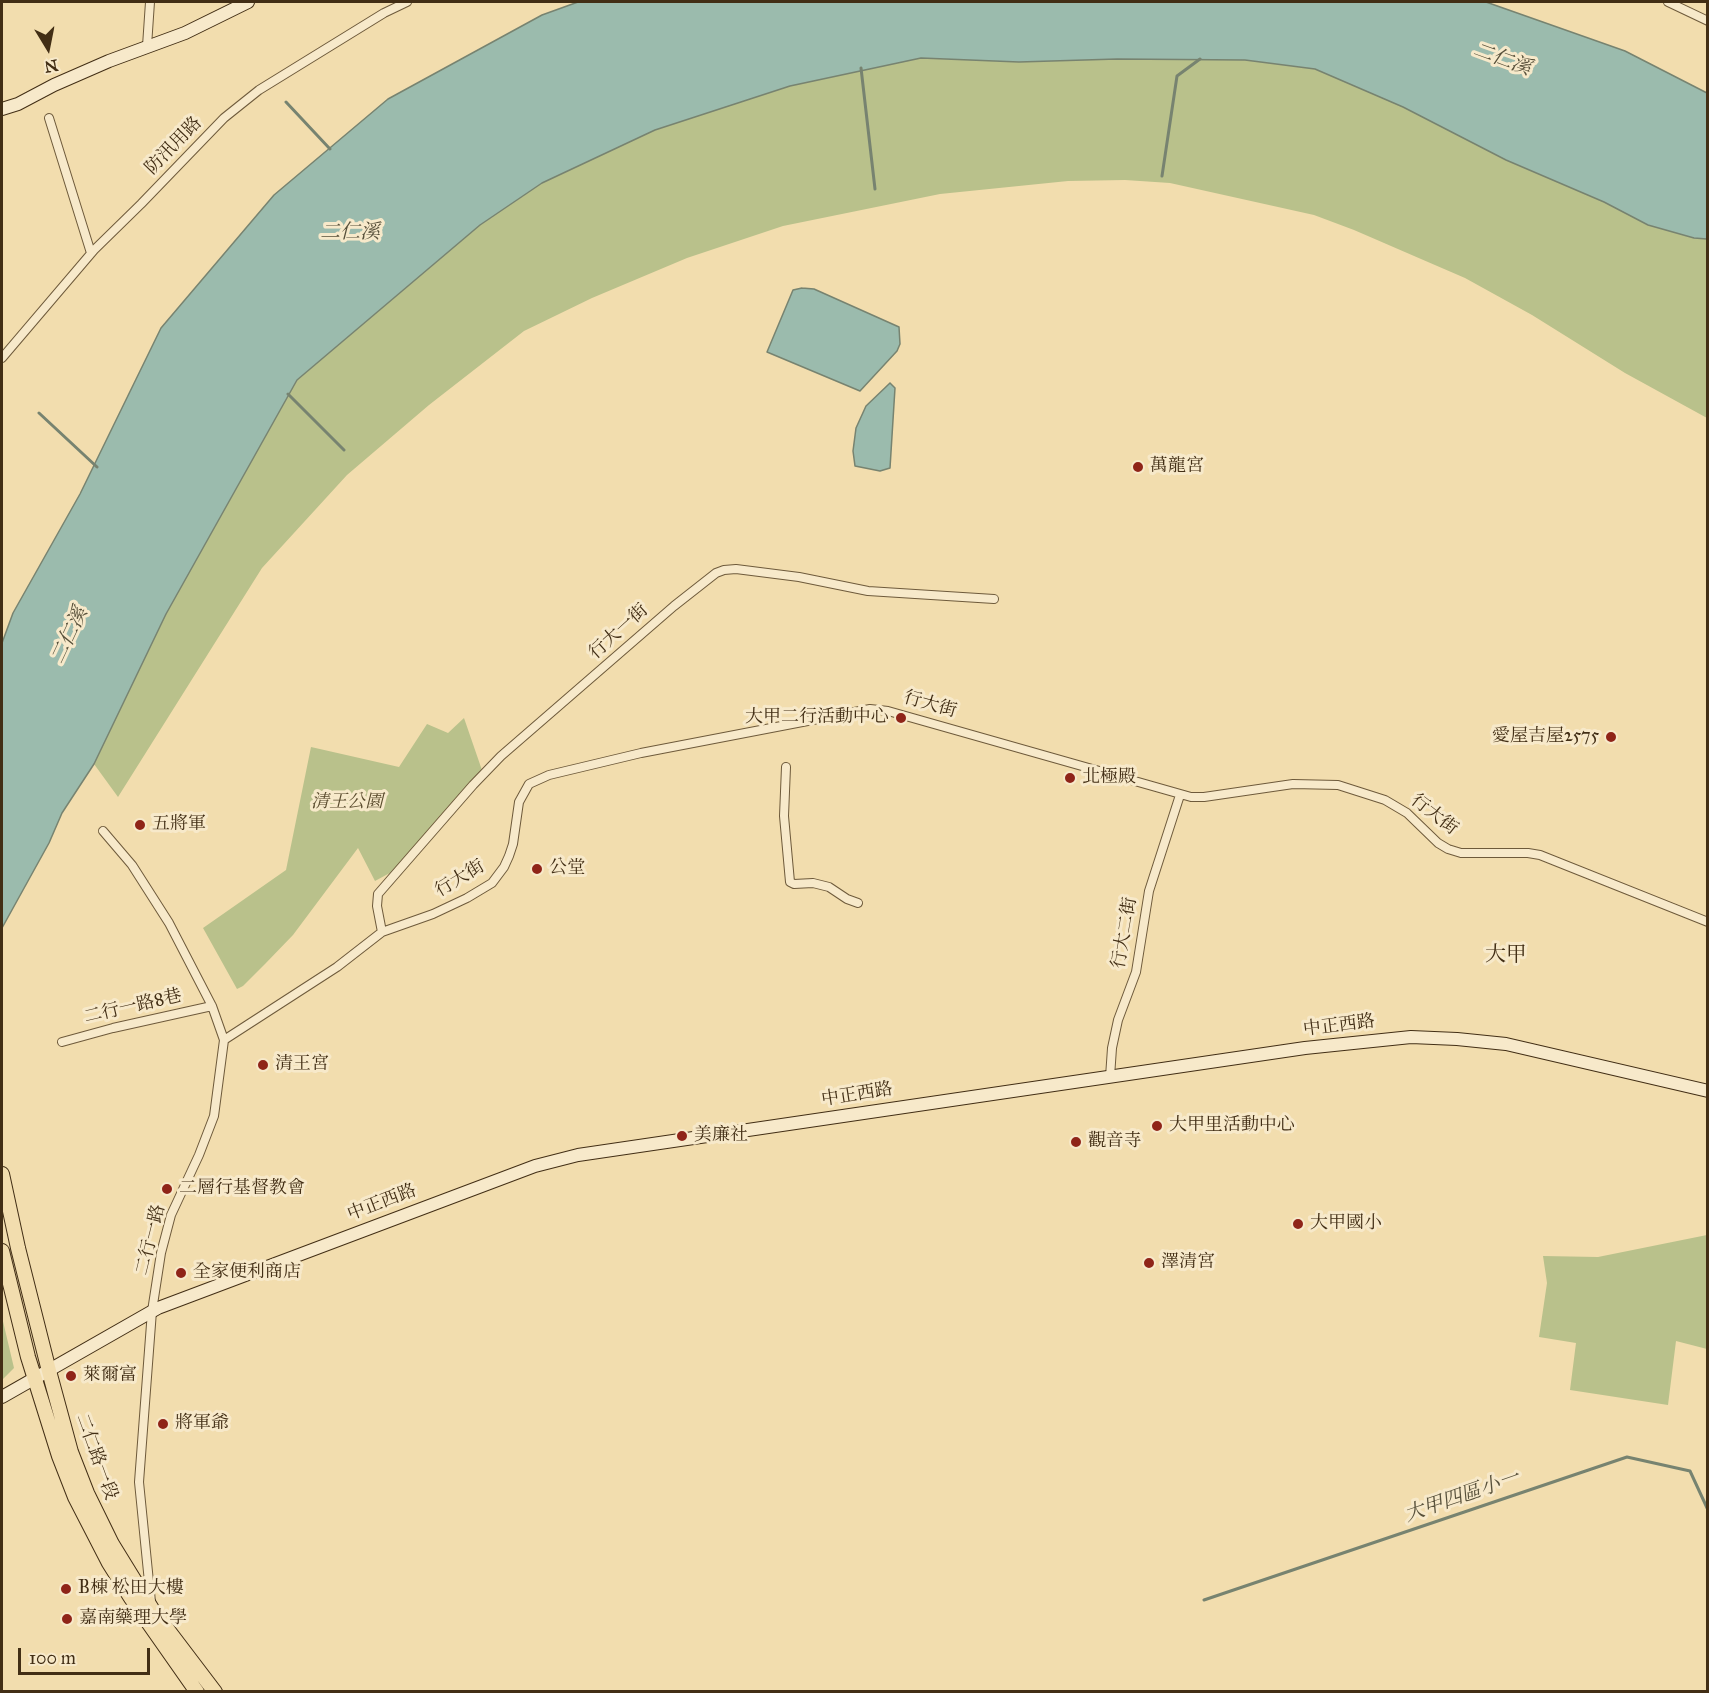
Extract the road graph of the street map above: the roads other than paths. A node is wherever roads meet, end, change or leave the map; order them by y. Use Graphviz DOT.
graph roads {
  1 [pos="150,2"];
  2 [pos="248,2"];
  3 [pos="407,2"];
  4 [pos="1668,2"];
  5 [pos="1707,21"];
  6 [pos="147,46"];
  7 [pos="2,109"];
  8 [pos="49,118"];
  9 [pos="91,253"];
  10 [pos="2,358"];
  11 [pos="994,599"];
  12 [pos="786,766"];
  13 [pos="1180,795"];
  14 [pos="103,831"];
  15 [pos="858,903"];
  16 [pos="1707,922"];
  17 [pos="382,932"];
  18 [pos="212,1006"];
  19 [pos="224,1040"];
  20 [pos="62,1042"];
  21 [pos="1110,1077"];
  22 [pos="1707,1091"];
  23 [pos="2,1174"];
  24 [pos="2,1251"];
  25 [pos="152,1311"];
  26 [pos="49,1371"];
  27 [pos="35,1379"];
  28 [pos="2,1397"];
  29 [pos="152,1609"];
  30 [pos="151,1627"];
  31 [pos="197,1692"];
  32 [pos="215,1692"];
  1 -- 6 [label="street"];
  2 -- 6 [label="street"];
  3 -- 9 [label="street, 防汛用路"];
  4 -- 5 [label="street"];
  6 -- 7 [label="street"];
  8 -- 9 [label="street"];
  9 -- 10 [label="street, 防汛用路"];
  11 -- 17 [label="street, 行大一街"];
  12 -- 15 [label="street"];
  13 -- 16 [label="street, 行大街"];
  13 -- 17 [label="street, 行大街"];
  13 -- 21 [label="street, 行大二街"];
  14 -- 18 [label="street, 二行一路"];
  17 -- 19 [label="street, 行大街"];
  18 -- 19 [label="street, 二行一路"];
  18 -- 20 [label="street, 二行一路8巷"];
  19 -- 25 [label="street, 二行一路"];
  21 -- 22 [label="street, 中正西路"];
  21 -- 25 [label="street, 中正西路"];
  23 -- 26 [label="main road, 二仁路一段"];
  24 -- 27 [label="main road, 二仁路一段"];
  25 -- 26 [label="street, 中正西路"];
  25 -- 29 [label="street, 二行一路"];
  26 -- 27 [label="street, 中正西路"];
  26 -- 29 [label="main road, 二仁路一段"];
  27 -- 28 [label="street, 中正西路"];
  27 -- 30 [label="main road, 二仁路一段"];
  29 -- 30 [label="street, 二行一路"];
  29 -- 32 [label="main road, 二仁路一段"];
  30 -- 31 [label="main road, 二仁路一段"];
}
